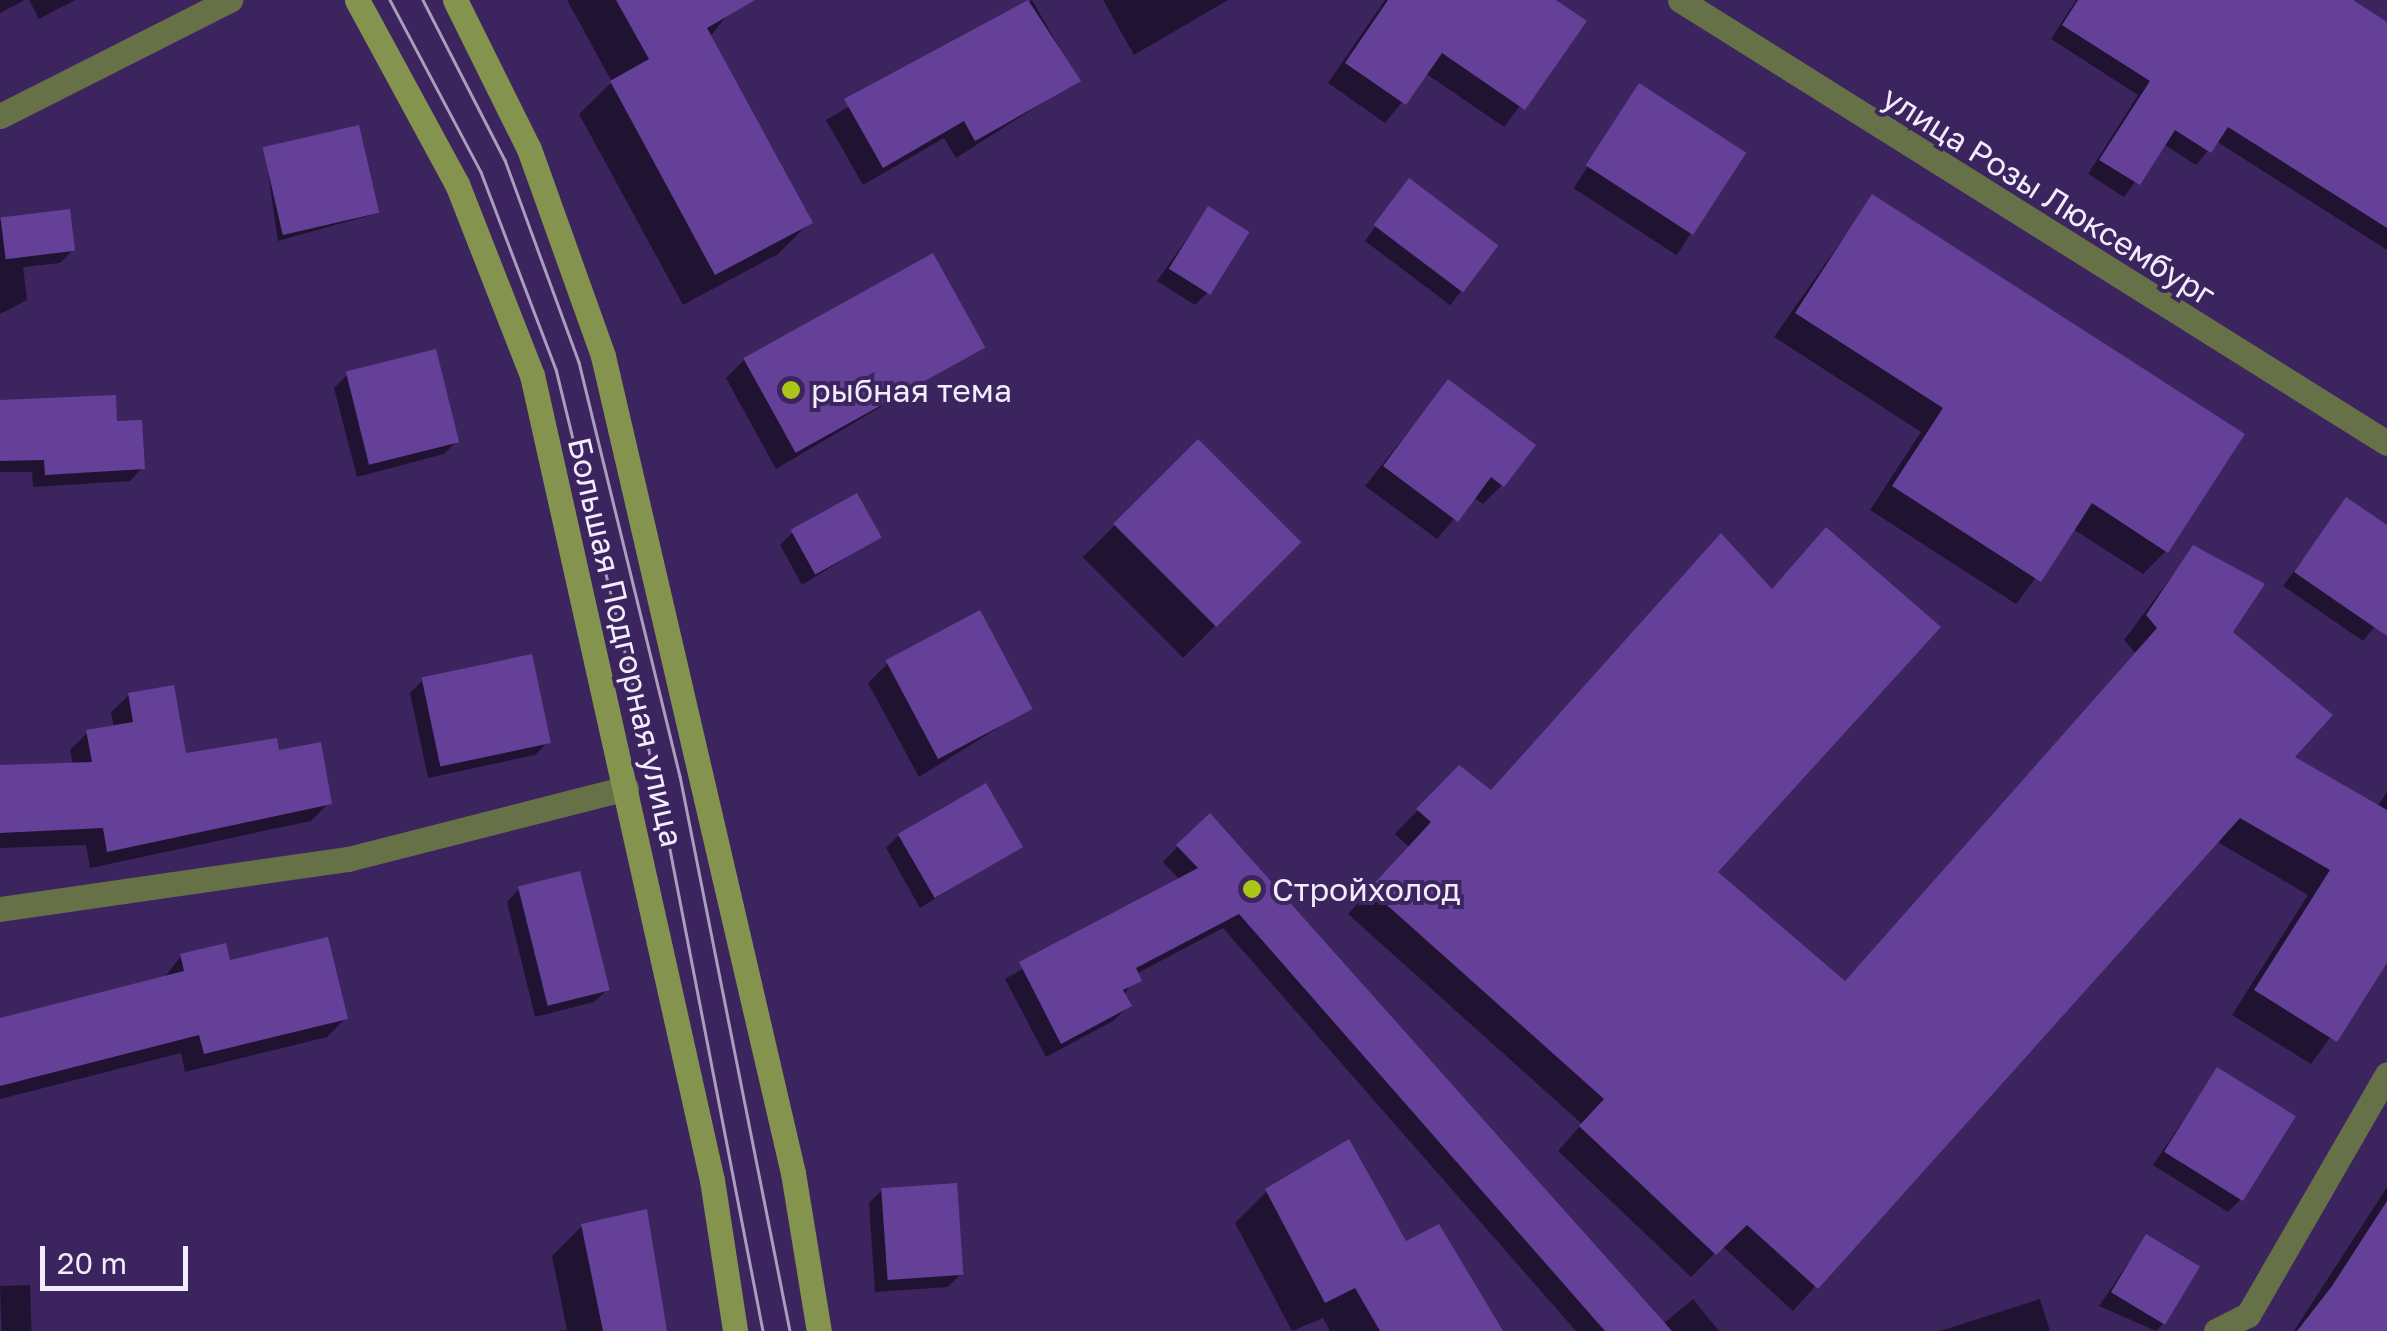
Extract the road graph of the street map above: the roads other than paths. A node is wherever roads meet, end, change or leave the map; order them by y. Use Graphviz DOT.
graph roads {
  1 [pos="230,0"];
  2 [pos="358,0"];
  3 [pos="455,0"];
  4 [pos="1680,0"];
  5 [pos="0,116"];
  6 [pos="2387,443"];
  7 [pos="626,788"];
  8 [pos="0,909"];
  9 [pos="2387,1074"];
  10 [pos="2220,1330"];
  11 [pos="734,1331"];
  12 [pos="818,1331"];
  1 -- 5 [label="street"];
  2 -- 7 [label="main road, Большая Подгорная улица"];
  3 -- 12 [label="main road, Большая Подгорная улица"];
  4 -- 6 [label="street, улица Розы Люксембург"];
  7 -- 8 [label="street"];
  7 -- 11 [label="main road, Большая Подгорная улица"];
  9 -- 10 [label="street"];
}
